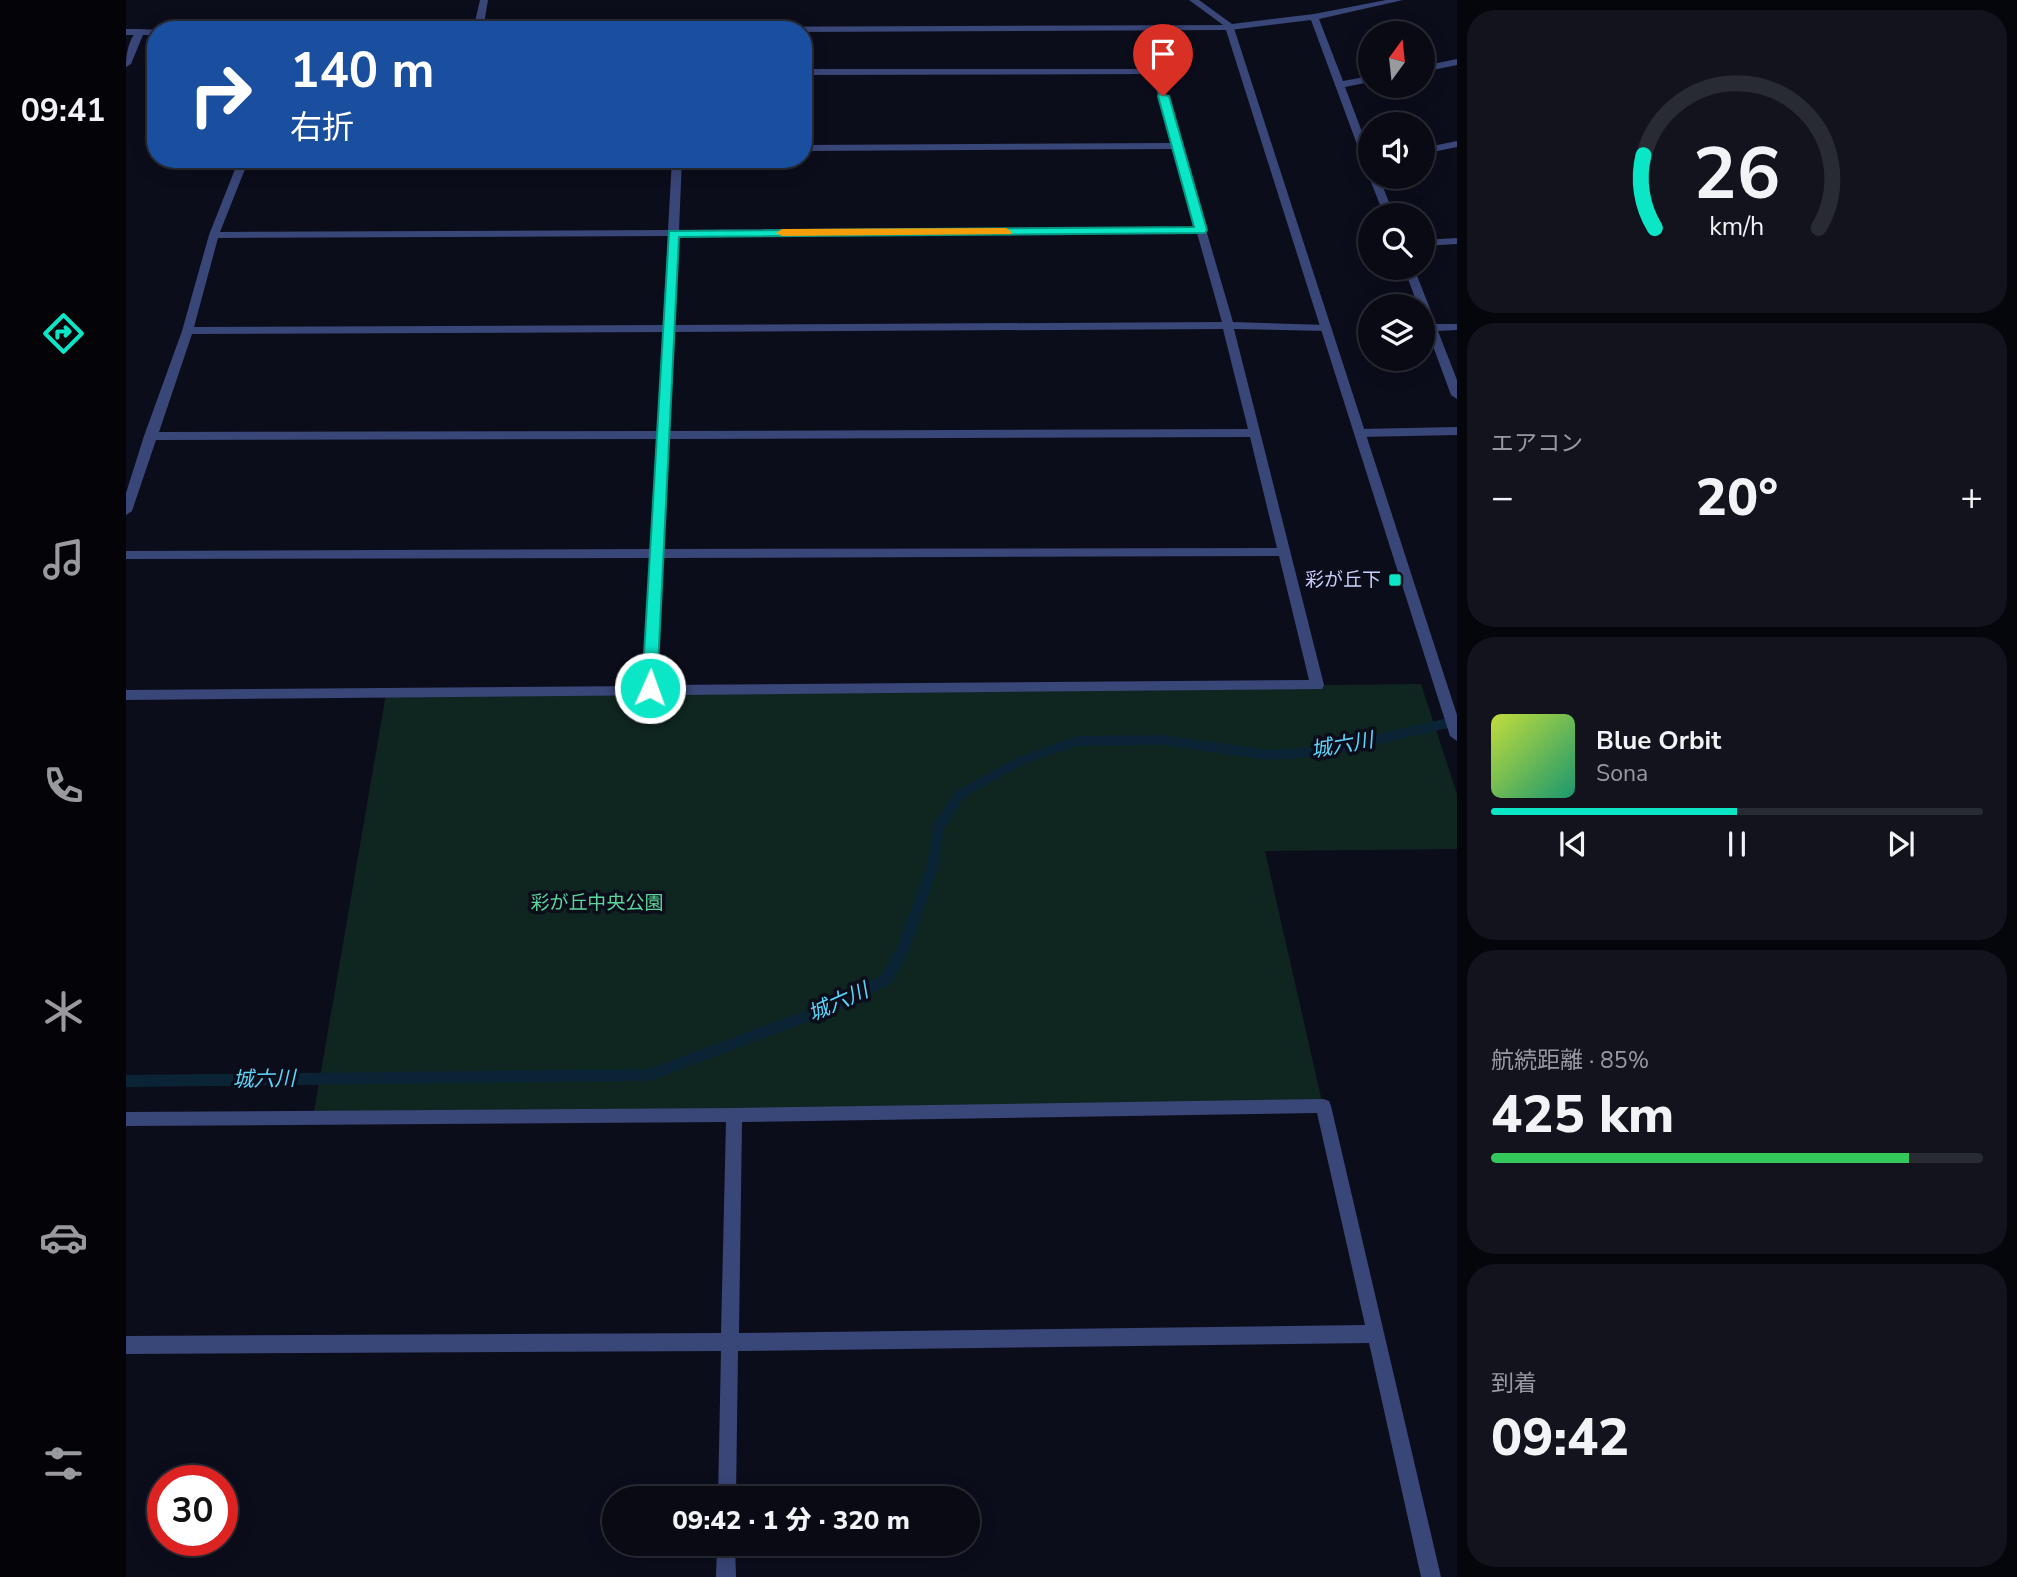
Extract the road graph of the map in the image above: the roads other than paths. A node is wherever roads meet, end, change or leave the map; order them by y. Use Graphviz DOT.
graph roads {
  1 [pos="484,0"];
  2 [pos="1193,0"];
  3 [pos="1399,0"];
  4 [pos="1314,16"];
  5 [pos="480,21"];
  6 [pos="1230,27"];
  7 [pos="812,29"];
  8 [pos="126,32"];
  9 [pos="140,32"];
  10 [pos="147,32"];
  11 [pos="1457,62"];
  12 [pos="126,64"];
  13 [pos="1435,67"];
  14 [pos="812,72"];
  15 [pos="1358,81"];
  16 [pos="1339,85"];
  17 [pos="1358,133"];
  18 [pos="1457,144"];
  19 [pos="1178,146"];
  20 [pos="812,148"];
  21 [pos="1435,149"];
  22 [pos="240,168"];
  23 [pos="677,168"];
  24 [pos="1201,230"];
  25 [pos="673,233"];
  26 [pos="214,235"];
  27 [pos="1457,241"];
  28 [pos="1435,242"];
  29 [pos="1227,325"];
  30 [pos="1457,327"];
  31 [pos="668,328"];
  32 [pos="1326,328"];
  33 [pos="1435,328"];
  34 [pos="188,331"];
  35 [pos="1435,336"];
  36 [pos="1457,395"];
  37 [pos="1457,431"];
  38 [pos="1253,433"];
  39 [pos="1360,433"];
  40 [pos="150,436"];
  41 [pos="663,436"];
  42 [pos="126,511"];
  43 [pos="1283,552"];
  44 [pos="126,555"];
  45 [pos="655,555"];
  46 [pos="650,688"];
  47 [pos="126,695"];
  48 [pos="1457,736"];
  49 [pos="734,1115"];
  50 [pos="126,1119"];
  51 [pos="1376,1334"];
  52 [pos="729,1342"];
  53 [pos="126,1345"];
  54 [pos="727,1486"];
  55 [pos="726,1556"];
  56 [pos="726,1577"];
  57 [pos="1432,1577"];
  1 -- 5 [label="street"];
  2 -- 6 [label="street"];
  3 -- 4 [label="street"];
  4 -- 6 [label="street"];
  4 -- 16 [label="street"];
  6 -- 7 [label="street"];
  6 -- 32 [label="street"];
  8 -- 9 [label="street"];
  9 -- 10 [label="street"];
  9 -- 12 [label="street"];
  11 -- 13 [label="street"];
  14 -- 19 [label="street"];
  15 -- 16 [label="street"];
  16 -- 17 [label="street"];
  18 -- 21 [label="street"];
  19 -- 20 [label="street"];
  19 -- 24 [label="street"];
  22 -- 26 [label="street"];
  23 -- 25 [label="street"];
  24 -- 25 [label="street"];
  24 -- 29 [label="street"];
  25 -- 26 [label="street"];
  25 -- 31 [label="street"];
  26 -- 34 [label="street"];
  27 -- 28 [label="street"];
  29 -- 31 [label="street"];
  29 -- 32 [label="street"];
  29 -- 38 [label="street"];
  30 -- 33 [label="street"];
  31 -- 34 [label="street"];
  31 -- 41 [label="street"];
  32 -- 39 [label="street"];
  34 -- 40 [label="street"];
  35 -- 36 [label="street"];
  37 -- 39 [label="street"];
  38 -- 41 [label="street"];
  38 -- 43 [label="street"];
  39 -- 48 [label="street"];
  40 -- 41 [label="street"];
  40 -- 42 [label="street"];
  41 -- 45 [label="street"];
  43 -- 45 [label="street"];
  43 -- 46 [label="street"];
  44 -- 45 [label="street"];
  45 -- 46 [label="street"];
  46 -- 47 [label="street"];
  49 -- 50 [label="street"];
  49 -- 51 [label="street"];
  49 -- 52 [label="street"];
  51 -- 52 [label="street"];
  51 -- 57 [label="street"];
  52 -- 53 [label="street"];
  52 -- 54 [label="street"];
  55 -- 56 [label="street"];
}
